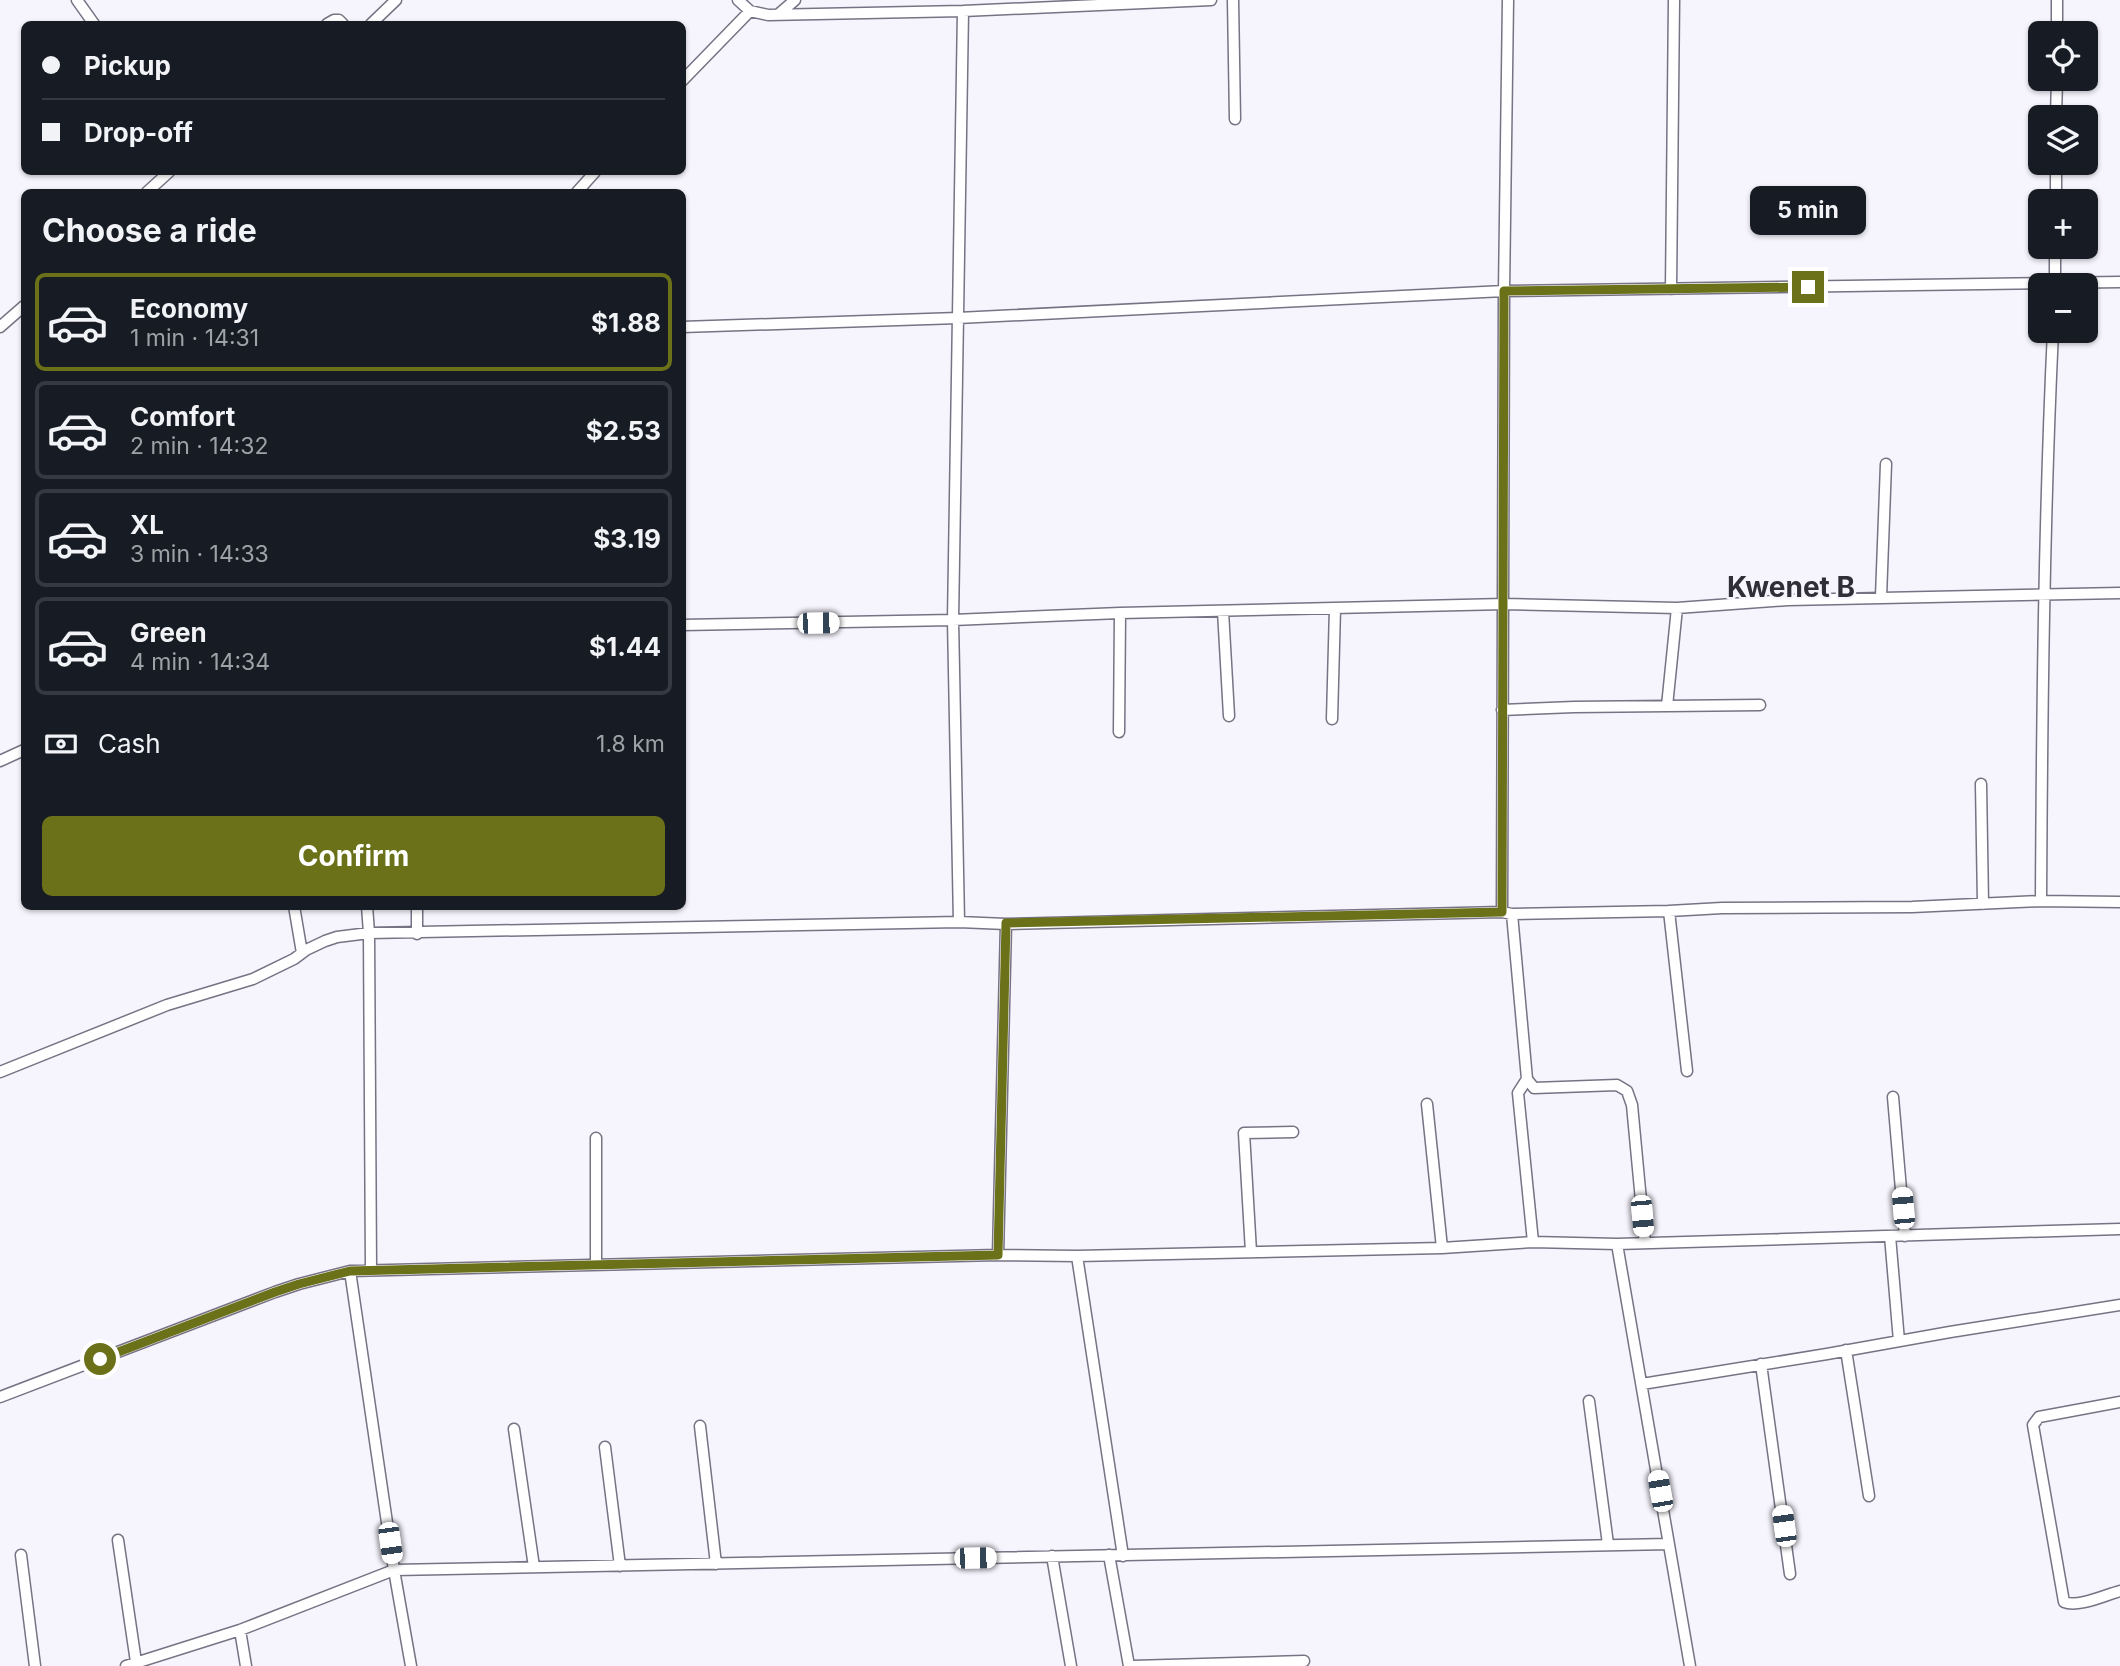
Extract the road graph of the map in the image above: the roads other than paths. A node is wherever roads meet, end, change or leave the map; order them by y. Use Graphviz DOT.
graph roads {
  1 [pos="77,0"];
  2 [pos="397,0"];
  3 [pos="738,0"];
  4 [pos="795,0"];
  5 [pos="1211,0"];
  6 [pos="1233,0"];
  7 [pos="1508,0"];
  8 [pos="1674,0"];
  9 [pos="2057,0"];
  10 [pos="1075,3"];
  11 [pos="963,10"];
  12 [pos="750,11"];
  13 [pos="780,13"];
  14 [pos="92,21"];
  15 [pos="374,21"];
  16 [pos="2057,21"];
  17 [pos="686,77"];
  18 [pos="1235,119"];
  19 [pos="166,175"];
  20 [pos="592,175"];
  21 [pos="150,189"];
  22 [pos="579,189"];
  23 [pos="2120,282"];
  24 [pos="2098,283"];
  25 [pos="2028,284"];
  26 [pos="1671,289"];
  27 [pos="1504,291"];
  28 [pos="21,309"];
  29 [pos="958,318"];
  30 [pos="0,327"];
  31 [pos="686,327"];
  32 [pos="2052,343"];
  33 [pos="1886,464"];
  34 [pos="2120,593"];
  35 [pos="2046,595"];
  36 [pos="1881,597"];
  37 [pos="1504,604"];
  38 [pos="1335,608"];
  39 [pos="1677,608"];
  40 [pos="1223,611"];
  41 [pos="1121,613"];
  42 [pos="953,620"];
  43 [pos="686,625"];
  44 [pos="1760,705"];
  45 [pos="1667,706"];
  46 [pos="1502,710"];
  47 [pos="1229,716"];
  48 [pos="1332,719"];
  49 [pos="1119,732"];
  50 [pos="21,751"];
  51 [pos="0,761"];
  52 [pos="1981,784"];
  53 [pos="2041,901"];
  54 [pos="2120,902"];
  55 [pos="1983,904"];
  56 [pos="295,910"];
  57 [pos="367,910"];
  58 [pos="417,910"];
  59 [pos="1670,912"];
  60 [pos="1507,913"];
  61 [pos="959,922"];
  62 [pos="1006,923"];
  63 [pos="369,933"];
  64 [pos="417,934"];
  65 [pos="302,953"];
  66 [pos="1687,1071"];
  67 [pos="0,1072"];
  68 [pos="1527,1079"];
  69 [pos="1893,1097"];
  70 [pos="1427,1104"];
  71 [pos="1293,1132"];
  72 [pos="596,1138"];
  73 [pos="2120,1230"];
  74 [pos="1890,1236"];
  75 [pos="1905,1236"];
  76 [pos="1533,1242"];
  77 [pos="1645,1243"];
  78 [pos="1617,1244"];
  79 [pos="1442,1248"];
  80 [pos="1251,1252"];
  81 [pos="998,1255"];
  82 [pos="1077,1256"];
  83 [pos="596,1265"];
  84 [pos="371,1270"];
  85 [pos="350,1271"];
  86 [pos="2120,1305"];
  87 [pos="1899,1340"];
  88 [pos="1846,1350"];
  89 [pos="1761,1364"];
  90 [pos="1642,1384"];
  91 [pos="0,1397"];
  92 [pos="1589,1401"];
  93 [pos="2120,1402"];
  94 [pos="700,1426"];
  95 [pos="514,1429"];
  96 [pos="605,1447"];
  97 [pos="1869,1496"];
  98 [pos="118,1540"];
  99 [pos="1608,1544"];
  100 [pos="1669,1544"];
  101 [pos="21,1555"];
  102 [pos="1109,1555"];
  103 [pos="1052,1556"];
  104 [pos="1123,1556"];
  105 [pos="716,1564"];
  106 [pos="620,1566"];
  107 [pos="534,1567"];
  108 [pos="394,1570"];
  109 [pos="1790,1574"];
  110 [pos="2120,1591"];
  111 [pos="240,1630"];
  112 [pos="1304,1661"];
  113 [pos="131,1664"];
  114 [pos="35,1666"];
  115 [pos="246,1666"];
  116 [pos="411,1666"];
  117 [pos="1071,1666"];
  118 [pos="1131,1666"];
  119 [pos="1690,1666"];
  1 -- 14 [label="street"];
  2 -- 15 [label="street"];
  3 -- 12 [label="street"];
  4 -- 13 [label="street"];
  5 -- 10 [label="street"];
  6 -- 18 [label="street"];
  7 -- 27 [label="street"];
  8 -- 26 [label="street"];
  9 -- 16 [label="street"];
  10 -- 11 [label="street"];
  11 -- 13 [label="street"];
  11 -- 29 [label="street"];
  12 -- 13 [label="street"];
  12 -- 17 [label="street"];
  19 -- 21 [label="street"];
  20 -- 22 [label="street"];
  23 -- 24 [label="street"];
  25 -- 26 [label="street"];
  26 -- 27 [label="street"];
  27 -- 29 [label="street"];
  27 -- 37 [label="street"];
  28 -- 30 [label="street"];
  29 -- 31 [label="street"];
  29 -- 42 [label="street"];
  32 -- 35 [label="street"];
  33 -- 36 [label="street"];
  34 -- 35 [label="street"];
  35 -- 36 [label="street"];
  35 -- 53 [label="street"];
  36 -- 39 [label="street"];
  37 -- 38 [label="street"];
  37 -- 39 [label="street"];
  37 -- 46 [label="street"];
  38 -- 40 [label="street"];
  38 -- 48 [label="street"];
  39 -- 45 [label="street"];
  40 -- 41 [label="street"];
  40 -- 47 [label="street"];
  41 -- 42 [label="street"];
  41 -- 49 [label="street"];
  42 -- 43 [label="street"];
  42 -- 61 [label="street"];
  44 -- 45 [label="street"];
  45 -- 46 [label="street"];
  46 -- 60 [label="street"];
  50 -- 51 [label="street"];
  52 -- 55 [label="street"];
  53 -- 54 [label="street"];
  53 -- 55 [label="street"];
  55 -- 59 [label="street"];
  56 -- 65 [label="street"];
  57 -- 63 [label="street"];
  58 -- 64 [label="street"];
  59 -- 60 [label="street"];
  59 -- 66 [label="street"];
  60 -- 62 [label="street"];
  60 -- 68 [label="street"];
  61 -- 62 [label="street"];
  61 -- 64 [label="street"];
  62 -- 81 [label="street"];
  63 -- 64 [label="street"];
  63 -- 65 [label="street"];
  63 -- 84 [label="street"];
  65 -- 67 [label="street"];
  68 -- 76 [label="street"];
  68 -- 77 [label="street"];
  69 -- 75 [label="street"];
  70 -- 79 [label="street"];
  71 -- 80 [label="street"];
  72 -- 83 [label="street"];
  73 -- 75 [label="street"];
  74 -- 75 [label="street"];
  74 -- 77 [label="street"];
  74 -- 87 [label="street"];
  76 -- 78 [label="street"];
  76 -- 79 [label="street"];
  77 -- 78 [label="street"];
  78 -- 90 [label="street"];
  79 -- 80 [label="street"];
  80 -- 82 [label="street"];
  81 -- 82 [label="street"];
  81 -- 83 [label="street"];
  82 -- 104 [label="street"];
  83 -- 84 [label="street"];
  84 -- 85 [label="street"];
  85 -- 91 [label="street"];
  85 -- 108 [label="street"];
  86 -- 87 [label="street"];
  87 -- 88 [label="street"];
  88 -- 89 [label="street"];
  88 -- 97 [label="street"];
  89 -- 90 [label="street"];
  89 -- 109 [label="street"];
  90 -- 100 [label="street"];
  92 -- 99 [label="street"];
  93 -- 110 [label="street"];
  94 -- 105 [label="street"];
  95 -- 107 [label="street"];
  96 -- 106 [label="street"];
  98 -- 113 [label="street"];
  99 -- 100 [label="street"];
  99 -- 104 [label="street"];
  100 -- 119 [label="street"];
  101 -- 114 [label="street"];
  102 -- 103 [label="street"];
  102 -- 104 [label="street"];
  102 -- 118 [label="street"];
  103 -- 105 [label="street"];
  103 -- 117 [label="street"];
  105 -- 106 [label="street"];
  106 -- 107 [label="street"];
  107 -- 108 [label="street"];
  108 -- 111 [label="street"];
  108 -- 116 [label="street"];
  111 -- 113 [label="street"];
  111 -- 115 [label="street"];
  112 -- 118 [label="street"];
}
